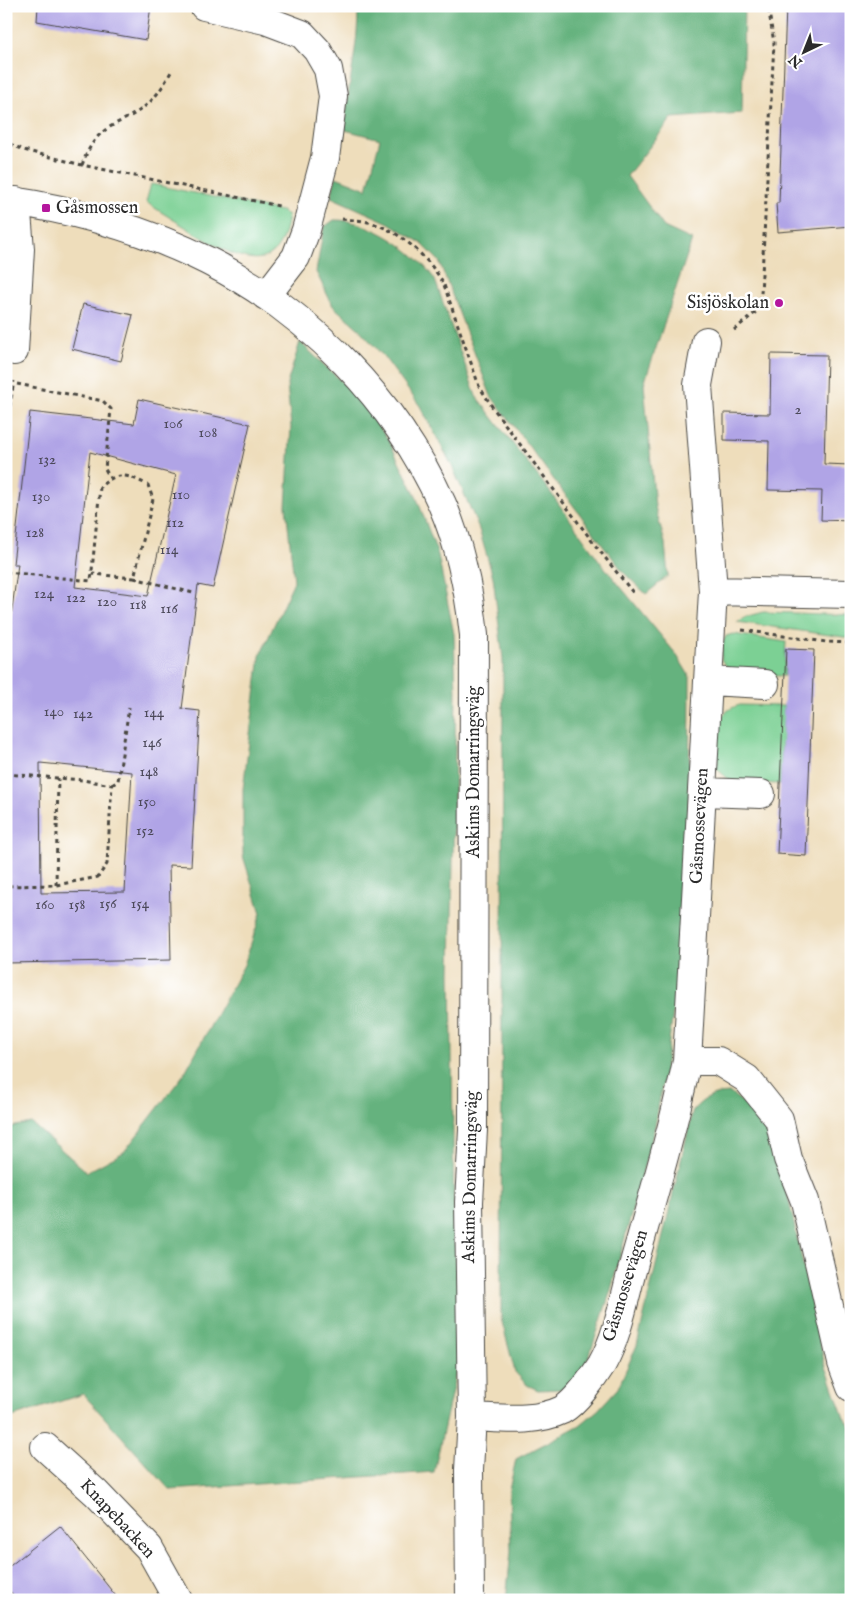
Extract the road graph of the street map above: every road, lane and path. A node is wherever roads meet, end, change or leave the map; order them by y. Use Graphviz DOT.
graph roads {
  1 [pos="11,6"];
  2 [pos="204,6"];
  3 [pos="768,6"];
  4 [pos="6,42"];
  5 [pos="172,70"];
  6 [pos="6,137"];
  7 [pos="82,165"];
  8 [pos="11,200"];
  9 [pos="310,214"];
  10 [pos="266,296"];
  11 [pos="706,341"];
  12 [pos="14,351"];
  13 [pos="851,381"];
  14 [pos="14,383"];
  15 [pos="851,386"];
  16 [pos="6,430"];
  17 [pos="110,478"];
  18 [pos="6,572"];
  19 [pos="93,574"];
  20 [pos="134,578"];
  21 [pos="713,591"];
  22 [pos="193,593"];
  23 [pos="634,594"];
  24 [pos="851,594"];
  25 [pos="712,625"];
  26 [pos="851,643"];
  27 [pos="708,681"];
  28 [pos="765,684"];
  29 [pos="129,707"];
  30 [pos="6,774"];
  31 [pos="58,778"];
  32 [pos="112,785"];
  33 [pos="702,792"];
  34 [pos="761,794"];
  35 [pos="56,885"];
  36 [pos="6,886"];
  37 [pos="687,1061"];
  38 [pos="851,1387"];
  39 [pos="472,1417"];
  40 [pos="45,1447"];
  41 [pos="178,1600"];
  42 [pos="470,1600"];
  1 -- 4 [label="path"];
  2 -- 9 [label="street"];
  3 -- 11 [label="path"];
  5 -- 7 [label="path"];
  6 -- 7 [label="path"];
  7 -- 9 [label="path"];
  8 -- 10 [label="street, Askims Domarringsväg"];
  8 -- 12 [label="street"];
  9 -- 10 [label="street"];
  9 -- 23 [label="path"];
  10 -- 39 [label="street, Askims Domarringsväg"];
  11 -- 21 [label="street, Gåsmossevägen"];
  12 -- 14 [label="path"];
  13 -- 15 [label="path"];
  14 -- 16 [label="path"];
  14 -- 17 [label="path"];
  17 -- 19 [label="path"];
  17 -- 20 [label="path"];
  18 -- 19 [label="path"];
  19 -- 20 [label="path"];
  20 -- 22 [label="path"];
  21 -- 24 [label="street"];
  21 -- 25 [label="street, Gåsmossevägen"];
  25 -- 26 [label="path"];
  25 -- 27 [label="street, Gåsmossevägen"];
  27 -- 28 [label="street"];
  27 -- 33 [label="street, Gåsmossevägen"];
  29 -- 32 [label="path"];
  30 -- 31 [label="path"];
  31 -- 32 [label="path"];
  31 -- 35 [label="path"];
  32 -- 35 [label="path"];
  33 -- 34 [label="street"];
  33 -- 37 [label="street, Gåsmossevägen"];
  35 -- 36 [label="path"];
  37 -- 38 [label="street"];
  37 -- 39 [label="street, Gåsmossevägen"];
  39 -- 42 [label="street, Askims Domarringsväg"];
  40 -- 41 [label="street, Knapebacken"];
}
